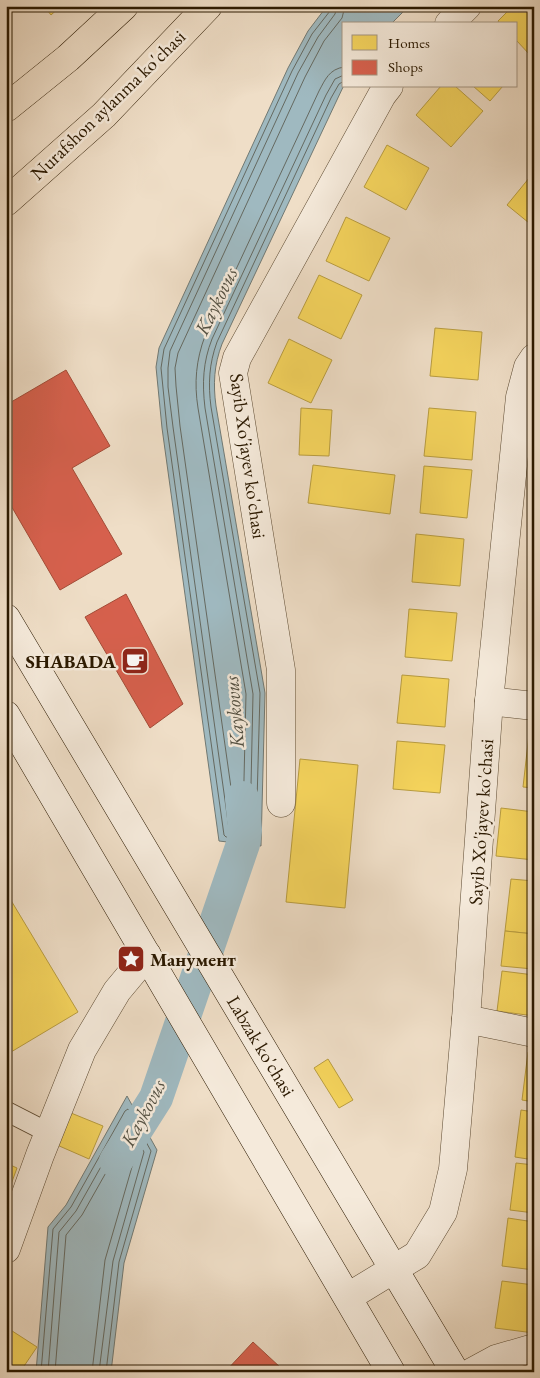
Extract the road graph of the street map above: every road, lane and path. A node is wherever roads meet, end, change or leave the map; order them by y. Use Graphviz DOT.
graph roads {
  1 [pos="124,6"];
  2 [pos="208,6"];
  3 [pos="467,6"];
  4 [pos="451,22"];
  5 [pos="387,88"];
  6 [pos="6,108"];
  7 [pos="6,202"];
  8 [pos="534,358"];
  9 [pos="6,618"];
  10 [pos="489,701"];
  11 [pos="534,706"];
  12 [pos="6,715"];
  13 [pos="281,803"];
  14 [pos="148,955"];
  15 [pos="466,1019"];
  16 [pos="534,1033"];
  17 [pos="6,1111"];
  18 [pos="49,1134"];
  19 [pos="6,1249"];
  20 [pos="394,1269"];
  21 [pos="348,1296"];
  22 [pos="534,1348"];
  23 [pos="391,1372"];
  24 [pos="455,1372"];
  25 [pos="472,1372"];
  1 -- 6 [label="main road"];
  2 -- 7 [label="main road, Nurafshon aylanma ko'chasi"];
  3 -- 4 [label="street"];
  5 -- 13 [label="street, Sayib Xo'jayev ko'chasi"];
  8 -- 10 [label="street, Sayib Xo'jayev ko'chasi"];
  9 -- 20 [label="street, Labzak ko'chasi"];
  10 -- 11 [label="street"];
  10 -- 15 [label="street, Sayib Xo'jayev ko'chasi"];
  12 -- 14 [label="street"];
  14 -- 18 [label="street"];
  14 -- 21 [label="street"];
  15 -- 16 [label="street"];
  15 -- 20 [label="street, Sayib Xo'jayev ko'chasi"];
  17 -- 18 [label="lane"];
  18 -- 19 [label="street"];
  20 -- 21 [label="street, Sayib Xo'jayev ko'chasi"];
  20 -- 24 [label="street, Labzak ko'chasi"];
  21 -- 23 [label="street"];
  22 -- 25 [label="street"];
}
